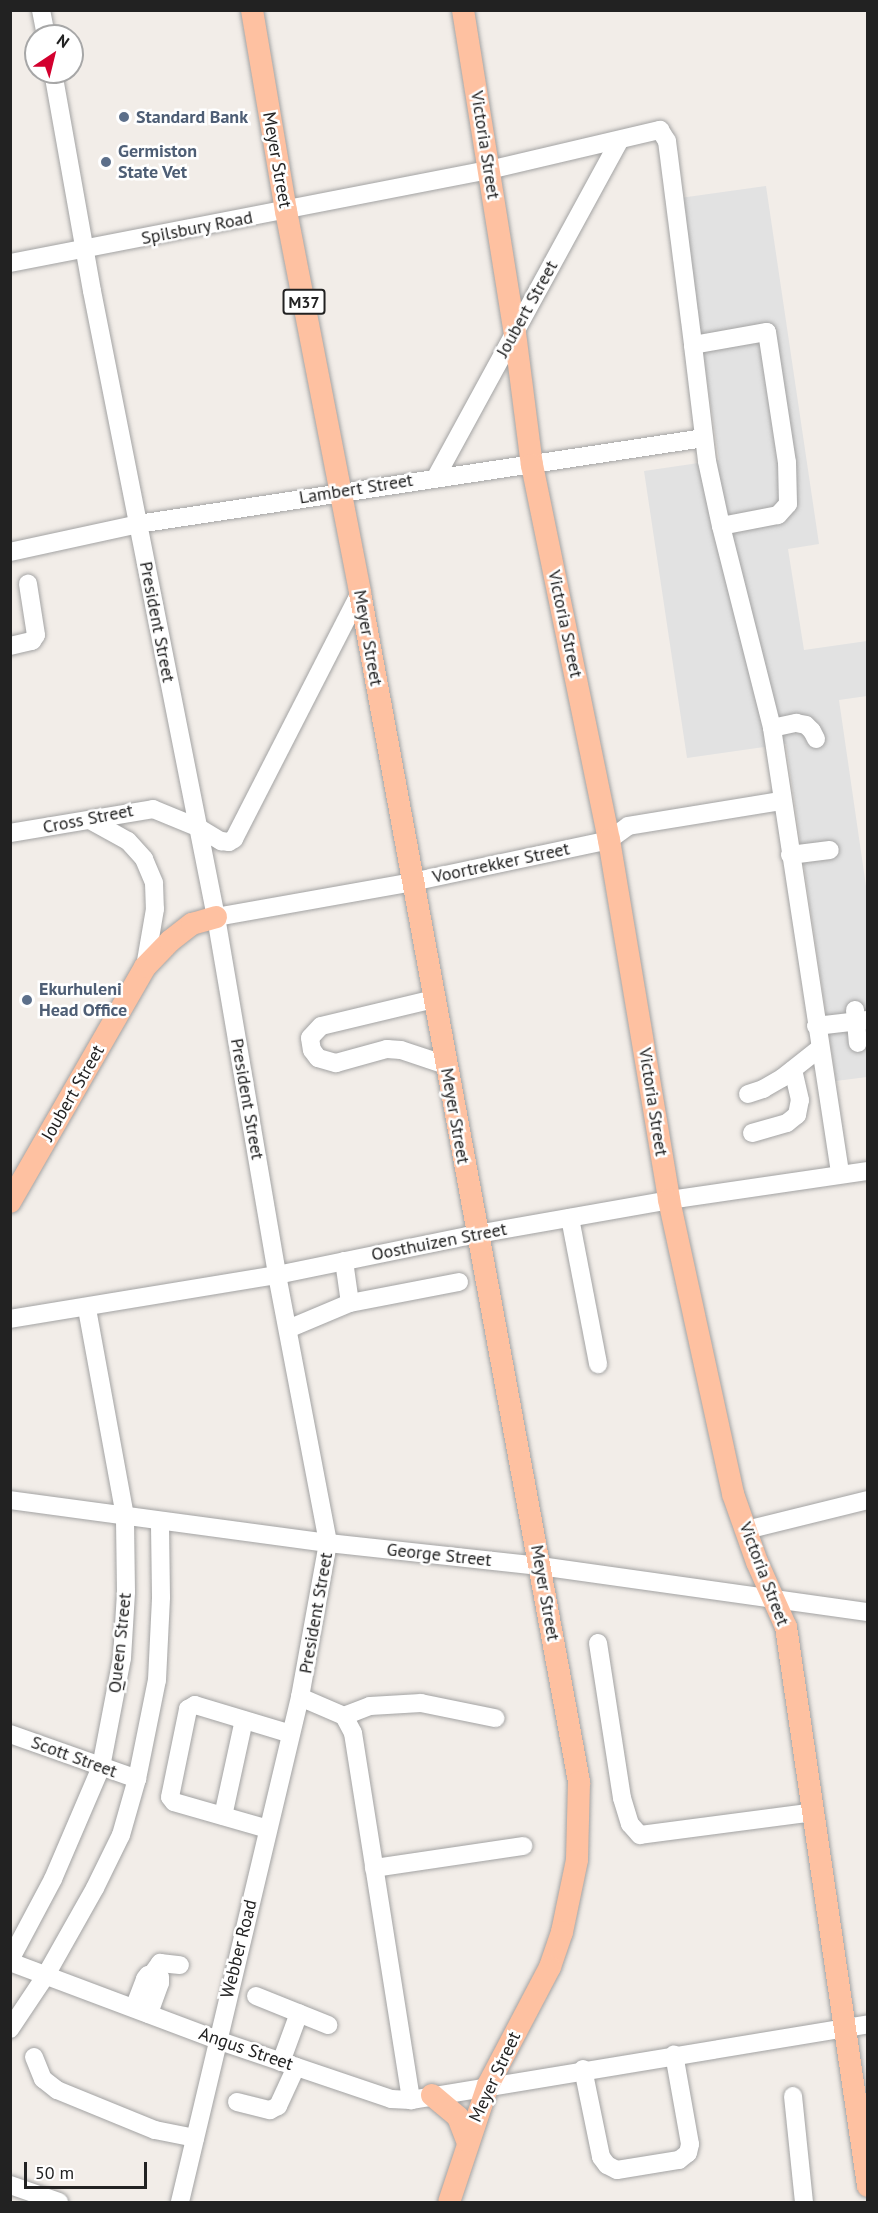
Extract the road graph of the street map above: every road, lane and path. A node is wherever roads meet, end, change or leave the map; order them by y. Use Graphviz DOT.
graph roads {
  1 [pos="252,10"];
  2 [pos="464,10"];
  3 [pos="54,84"];
  4 [pos="619,142"];
  5 [pos="489,170"];
  6 [pos="286,211"];
  7 [pos="85,249"];
  8 [pos="10,263"];
  9 [pos="514,333"];
  10 [pos="693,345"];
  11 [pos="704,438"];
  12 [pos="532,465"];
  13 [pos="436,477"];
  14 [pos="341,491"];
  15 [pos="138,524"];
  16 [pos="721,526"];
  17 [pos="10,552"];
  18 [pos="28,585"];
  19 [pos="360,593"];
  20 [pos="10,646"];
  21 [pos="772,728"];
  22 [pos="816,740"];
  23 [pos="781,801"];
  24 [pos="90,820"];
  25 [pos="198,828"];
  26 [pos="10,833"];
  27 [pos="609,840"];
  28 [pos="830,850"];
  29 [pos="790,855"];
  30 [pos="412,882"];
  31 [pos="216,917"];
  32 [pos="144,968"];
  33 [pos="434,999"];
  34 [pos="860,1017"];
  35 [pos="816,1026"];
  36 [pos="858,1043"];
  37 [pos="820,1048"];
  38 [pos="446,1065"];
  39 [pos="793,1070"];
  40 [pos="748,1094"];
  41 [pos="752,1133"];
  42 [pos="867,1171"];
  43 [pos="840,1173"];
  44 [pos="669,1200"];
  45 [pos="10,1202"];
  46 [pos="570,1218"];
  47 [pos="477,1234"];
  48 [pos="344,1261"];
  49 [pos="277,1275"];
  50 [pos="459,1282"];
  51 [pos="350,1303"];
  52 [pos="87,1308"];
  53 [pos="10,1319"];
  54 [pos="288,1329"];
  55 [pos="598,1364"];
  56 [pos="10,1500"];
  57 [pos="867,1500"];
  58 [pos="125,1516"];
  59 [pos="160,1521"];
  60 [pos="746,1530"];
  61 [pos="328,1543"];
  62 [pos="540,1566"];
  63 [pos="775,1599"];
  64 [pos="867,1612"];
  65 [pos="598,1642"];
  66 [pos="300,1697"];
  67 [pos="344,1716"];
  68 [pos="495,1718"];
  69 [pos="244,1720"];
  70 [pos="10,1734"];
  71 [pos="291,1734"];
  72 [pos="101,1767"];
  73 [pos="137,1779"];
  74 [pos="814,1812"];
  75 [pos="223,1816"];
  76 [pos="268,1830"];
  77 [pos="523,1846"];
  78 [pos="374,1868"];
  79 [pos="10,1961"];
  80 [pos="180,1965"];
  81 [pos="46,1976"];
  82 [pos="256,1996"];
  83 [pos="142,2011"];
  84 [pos="299,2013"];
  85 [pos="867,2024"];
  86 [pos="328,2025"];
  87 [pos="845,2026"];
  88 [pos="10,2029"];
  89 [pos="217,2040"];
  90 [pos="674,2054"];
  91 [pos="34,2057"];
  92 [pos="288,2064"];
  93 [pos="583,2069"];
  94 [pos="488,2085"];
  95 [pos="793,2096"];
  96 [pos="421,2098"];
  97 [pos="237,2102"];
  98 [pos="195,2138"];
  99 [pos="467,2141"];
  100 [pos="10,2185"];
  101 [pos="867,2186"];
  102 [pos="59,2202"];
  103 [pos="180,2202"];
  104 [pos="449,2202"];
  105 [pos="804,2202"];
  1 -- 6 [label="main road, Meyer Street / M37"];
  2 -- 5 [label="main road, Victoria Street"];
  3 -- 7 [label="street, President Street"];
  4 -- 5 [label="street, Spilsbury Road"];
  4 -- 9 [label="street, Joubert Street"];
  4 -- 10 [label="street, Spilsbury Road"];
  5 -- 6 [label="street, Spilsbury Road"];
  5 -- 9 [label="main road, Victoria Street"];
  6 -- 7 [label="street, Spilsbury Road"];
  6 -- 14 [label="main road, Meyer Street / M37"];
  7 -- 8 [label="street, Spilsbury Road"];
  7 -- 15 [label="street, President Street"];
  9 -- 12 [label="main road, Victoria Street"];
  9 -- 13 [label="street, Joubert Street"];
  10 -- 11 [label="street"];
  10 -- 16 [label="street"];
  11 -- 12 [label="street, Lambert Street"];
  11 -- 16 [label="street"];
  12 -- 13 [label="street, Lambert Street"];
  12 -- 27 [label="main road, Victoria Street"];
  13 -- 14 [label="street, Lambert Street"];
  14 -- 15 [label="street, Lambert Street"];
  14 -- 19 [label="main road, Meyer Street / M37"];
  15 -- 17 [label="street, Lambert Street"];
  15 -- 25 [label="street, President Street"];
  16 -- 21 [label="street"];
  18 -- 20 [label="street"];
  19 -- 25 [label="street"];
  19 -- 30 [label="main road, Meyer Street"];
  21 -- 22 [label="street"];
  21 -- 23 [label="street"];
  23 -- 27 [label="street, Voortrekker Street"];
  23 -- 29 [label="street"];
  24 -- 25 [label="street, Cross Street"];
  24 -- 26 [label="street, Cross Street"];
  24 -- 32 [label="street"];
  25 -- 31 [label="street, President Street"];
  27 -- 30 [label="street, Voortrekker Street"];
  27 -- 44 [label="main road, Victoria Street"];
  28 -- 29 [label="street"];
  29 -- 35 [label="street"];
  30 -- 31 [label="street, Voortrekker Street"];
  30 -- 33 [label="main road, Meyer Street"];
  31 -- 32 [label="main road, Joubert Street"];
  31 -- 49 [label="street, President Street"];
  32 -- 45 [label="main road, Joubert Street"];
  33 -- 38 [label="main road, Meyer Street"];
  33 -- 38 [label="street"];
  34 -- 35 [label="street"];
  34 -- 36 [label="street"];
  35 -- 37 [label="street"];
  37 -- 39 [label="street"];
  37 -- 43 [label="street"];
  38 -- 47 [label="main road, Meyer Street"];
  39 -- 40 [label="street"];
  39 -- 41 [label="street"];
  42 -- 43 [label="street, Oosthuizen Street"];
  43 -- 44 [label="street, Oosthuizen Street"];
  44 -- 46 [label="street, Oosthuizen Street"];
  44 -- 60 [label="main road, Victoria Street"];
  46 -- 47 [label="street, Oosthuizen Street"];
  46 -- 55 [label="street"];
  47 -- 48 [label="street, Oosthuizen Street"];
  47 -- 62 [label="main road, Meyer Street"];
  48 -- 49 [label="street, Oosthuizen Street"];
  48 -- 51 [label="street"];
  49 -- 52 [label="street, Oosthuizen Street"];
  49 -- 54 [label="street, President Street"];
  50 -- 51 [label="street"];
  51 -- 54 [label="street"];
  52 -- 53 [label="street, Oosthuizen Street"];
  52 -- 58 [label="street, Queen Street"];
  54 -- 61 [label="street, President Street"];
  56 -- 58 [label="street, George Street"];
  57 -- 60 [label="street"];
  58 -- 59 [label="street, George Street"];
  58 -- 72 [label="street, Queen Street"];
  59 -- 61 [label="street, George Street"];
  59 -- 73 [label="street, Queen Street"];
  60 -- 63 [label="main road, Victoria Street"];
  61 -- 62 [label="street, George Street"];
  61 -- 66 [label="street, President Street"];
  62 -- 63 [label="street, George Street"];
  62 -- 94 [label="main road, Meyer Street"];
  63 -- 64 [label="street, George Street"];
  63 -- 74 [label="main road, Victoria Street"];
  65 -- 74 [label="street"];
  66 -- 67 [label="street, President Street"];
  66 -- 71 [label="street, Webber Road"];
  67 -- 68 [label="street"];
  67 -- 78 [label="street"];
  69 -- 71 [label="street"];
  69 -- 75 [label="street"];
  69 -- 75 [label="street"];
  70 -- 72 [label="street, Scott Street"];
  71 -- 76 [label="street, Webber Road"];
  72 -- 73 [label="street, Scott Street"];
  72 -- 79 [label="street, Queen Street"];
  73 -- 81 [label="street, Queen Street"];
  74 -- 87 [label="main road, Victoria Street"];
  75 -- 76 [label="street"];
  76 -- 89 [label="street, Webber Road"];
  77 -- 78 [label="street"];
  78 -- 96 [label="street"];
  79 -- 81 [label="street, Angus Street"];
  80 -- 83 [label="street"];
  81 -- 83 [label="street, Angus Street"];
  81 -- 88 [label="street, Queen Street"];
  82 -- 84 [label="street"];
  83 -- 89 [label="street, Angus Street"];
  84 -- 86 [label="street"];
  84 -- 92 [label="street"];
  85 -- 87 [label="street, Angus Street"];
  87 -- 90 [label="street, Angus Street"];
  87 -- 101 [label="main road, Victoria Street"];
  89 -- 92 [label="street, Angus Street"];
  89 -- 98 [label="street, Webber Road"];
  90 -- 93 [label="street, Angus Street"];
  90 -- 93 [label="street"];
  91 -- 98 [label="street"];
  92 -- 96 [label="street, Angus Street"];
  92 -- 97 [label="street"];
  93 -- 94 [label="street, Angus Street"];
  94 -- 96 [label="street, Angus Street"];
  94 -- 99 [label="main road, Meyer Street"];
  95 -- 105 [label="street"];
  96 -- 99 [label="main road"];
  98 -- 103 [label="street, Webber Road"];
  99 -- 104 [label="main road, Meyer Street"];
  100 -- 102 [label="street"];
}
